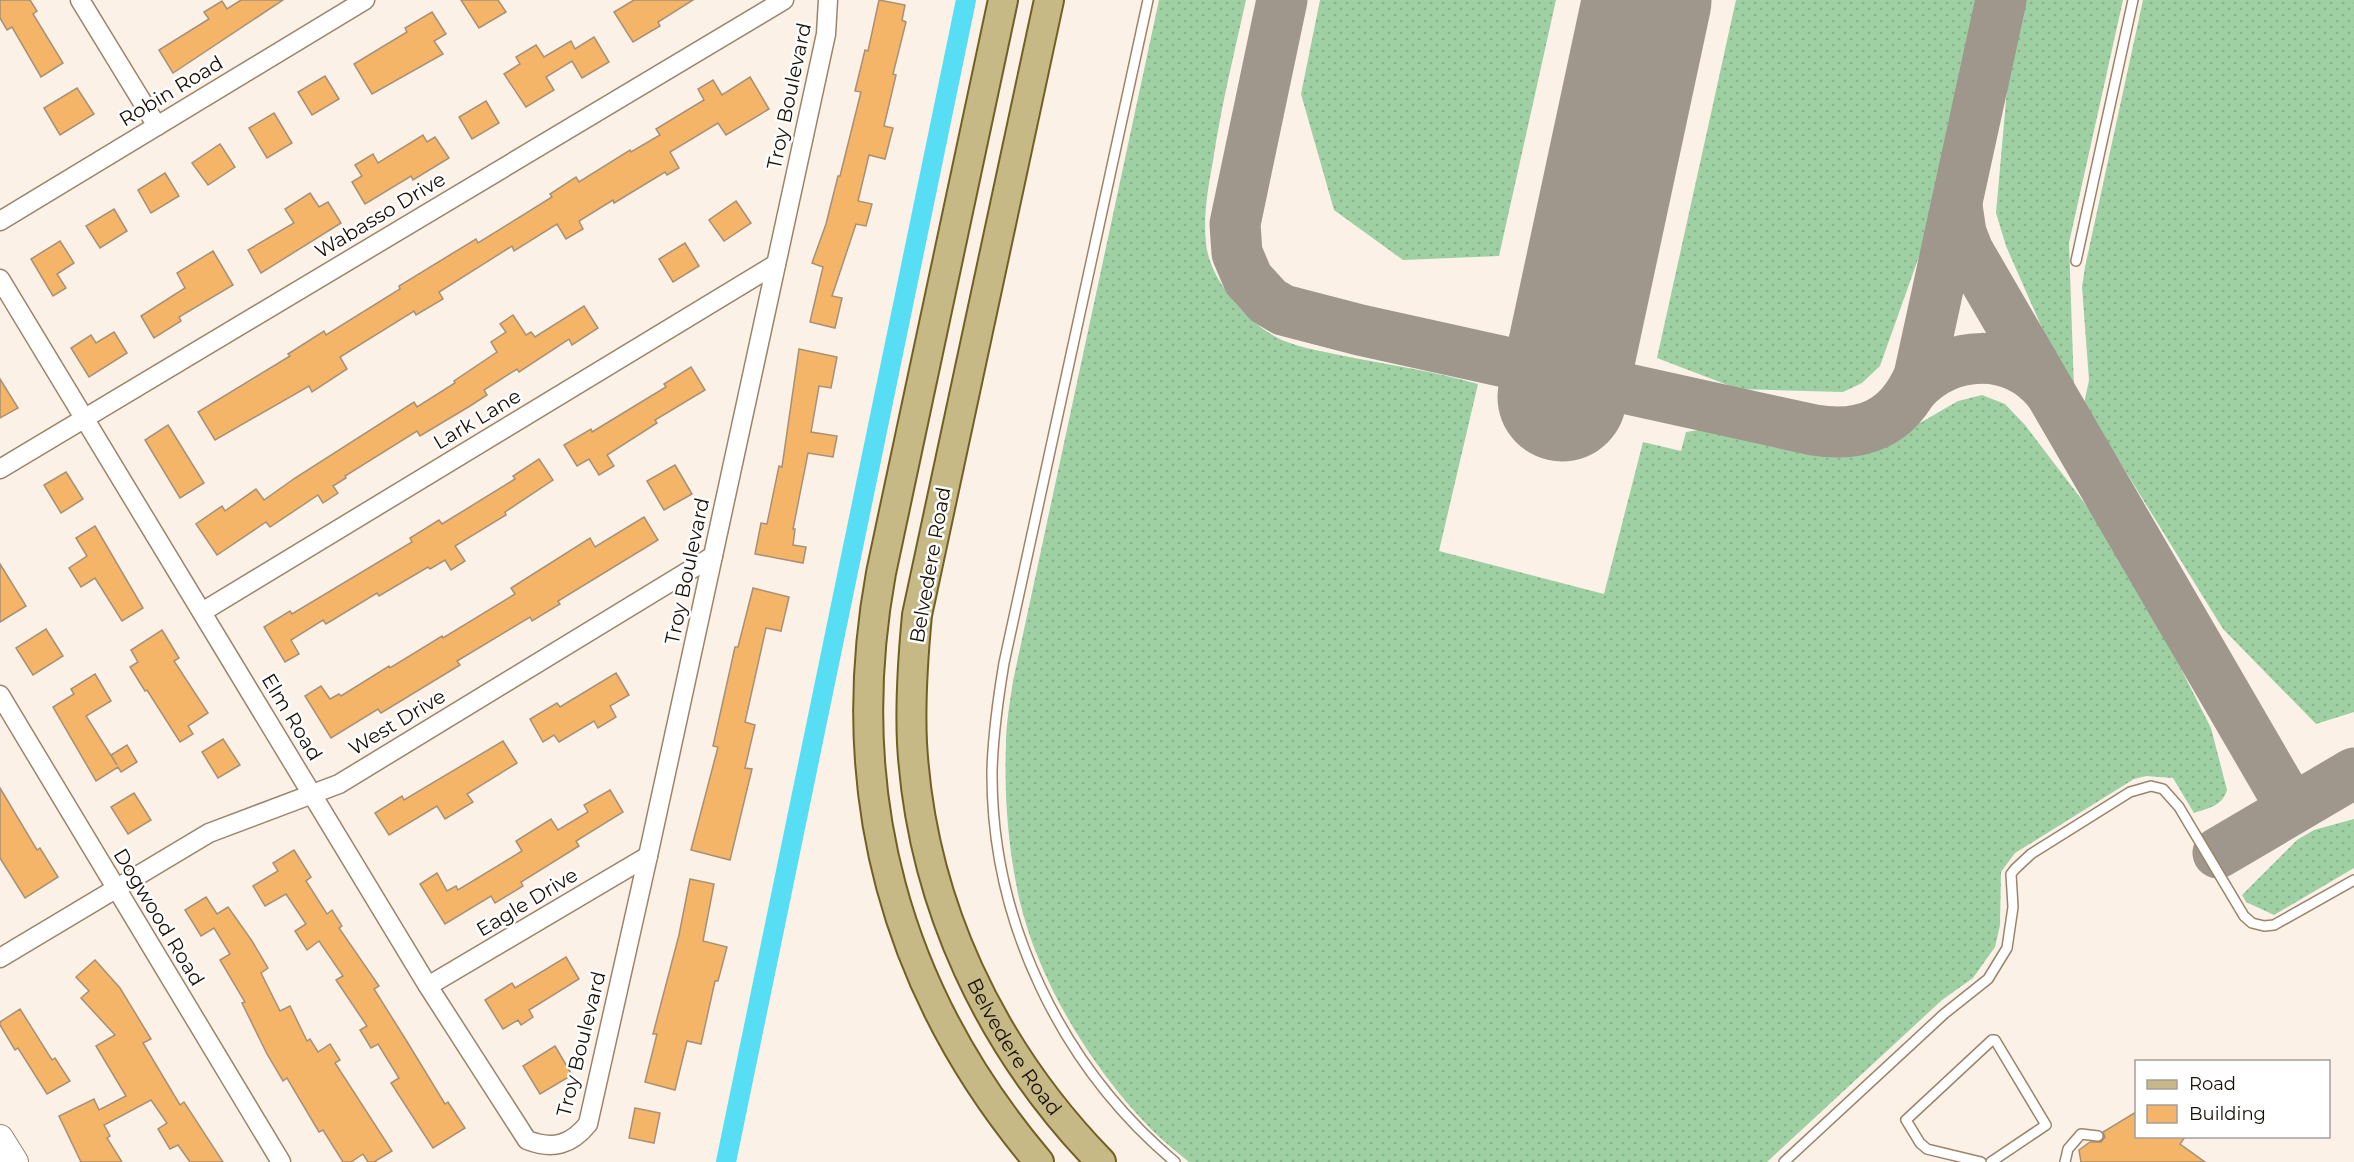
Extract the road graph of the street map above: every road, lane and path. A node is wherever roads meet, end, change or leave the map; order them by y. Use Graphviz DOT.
graph roads {
  1 [pos="80,0"];
  2 [pos="365,0"];
  3 [pos="784,0"];
  4 [pos="828,0"];
  5 [pos="1003,0"];
  6 [pos="1049,0"];
  7 [pos="1148,0"];
  8 [pos="2133,0"];
  9 [pos="157,126"];
  10 [pos="0,221"];
  11 [pos="2076,261"];
  12 [pos="776,264"];
  13 [pos="0,279"];
  14 [pos="941,290"];
  15 [pos="984,301"];
  16 [pos="84,418"];
  17 [pos="0,469"];
  18 [pos="713,556"];
  19 [pos="202,612"];
  20 [pos="0,695"];
  21 [pos="313,795"];
  22 [pos="648,856"];
  23 [pos="2354,880"];
  24 [pos="116,889"];
  25 [pos="0,958"];
  26 [pos="428,986"];
  27 [pos="2098,1136"];
  28 [pos="0,1138"];
  29 [pos="568,1142"];
  30 [pos="15,1162"];
  31 [pos="281,1162"];
  32 [pos="1039,1162"];
  33 [pos="1101,1162"];
  34 [pos="1175,1162"];
  35 [pos="1784,1162"];
  36 [pos="1981,1162"];
  37 [pos="1991,1162"];
  38 [pos="2065,1162"];
  1 -- 9 [label="street"];
  2 -- 9 [label="street, Robin Road"];
  3 -- 16 [label="street, Wabasso Drive"];
  4 -- 12 [label="street, Troy Boulevard"];
  5 -- 14 [label="main road"];
  6 -- 15 [label="main road, Belvedere Road"];
  7 -- 34 [label="lane"];
  8 -- 11 [label="lane"];
  9 -- 10 [label="street, Robin Road"];
  12 -- 18 [label="street, Troy Boulevard"];
  12 -- 19 [label="street, Lark Lane"];
  13 -- 16 [label="street, Elm Road"];
  14 -- 15 [label="main road"];
  14 -- 32 [label="main road"];
  15 -- 33 [label="main road, Belvedere Road"];
  16 -- 17 [label="street, Wabasso Drive"];
  16 -- 19 [label="street, Elm Road"];
  18 -- 21 [label="street, West Drive"];
  18 -- 22 [label="street, Troy Boulevard"];
  19 -- 21 [label="street, Elm Road"];
  20 -- 24 [label="street, Dogwood Road"];
  21 -- 24 [label="street, West Drive"];
  21 -- 26 [label="street, Elm Road"];
  22 -- 26 [label="street, Eagle Drive"];
  22 -- 29 [label="street, Troy Boulevard"];
  23 -- 35 [label="lane"];
  24 -- 25 [label="street, West Drive"];
  24 -- 31 [label="street, Dogwood Road"];
  26 -- 29 [label="street, Elm Road"];
  27 -- 38 [label="lane"];
  28 -- 30 [label="street"];
  36 -- 37 [label="lane"];
}
